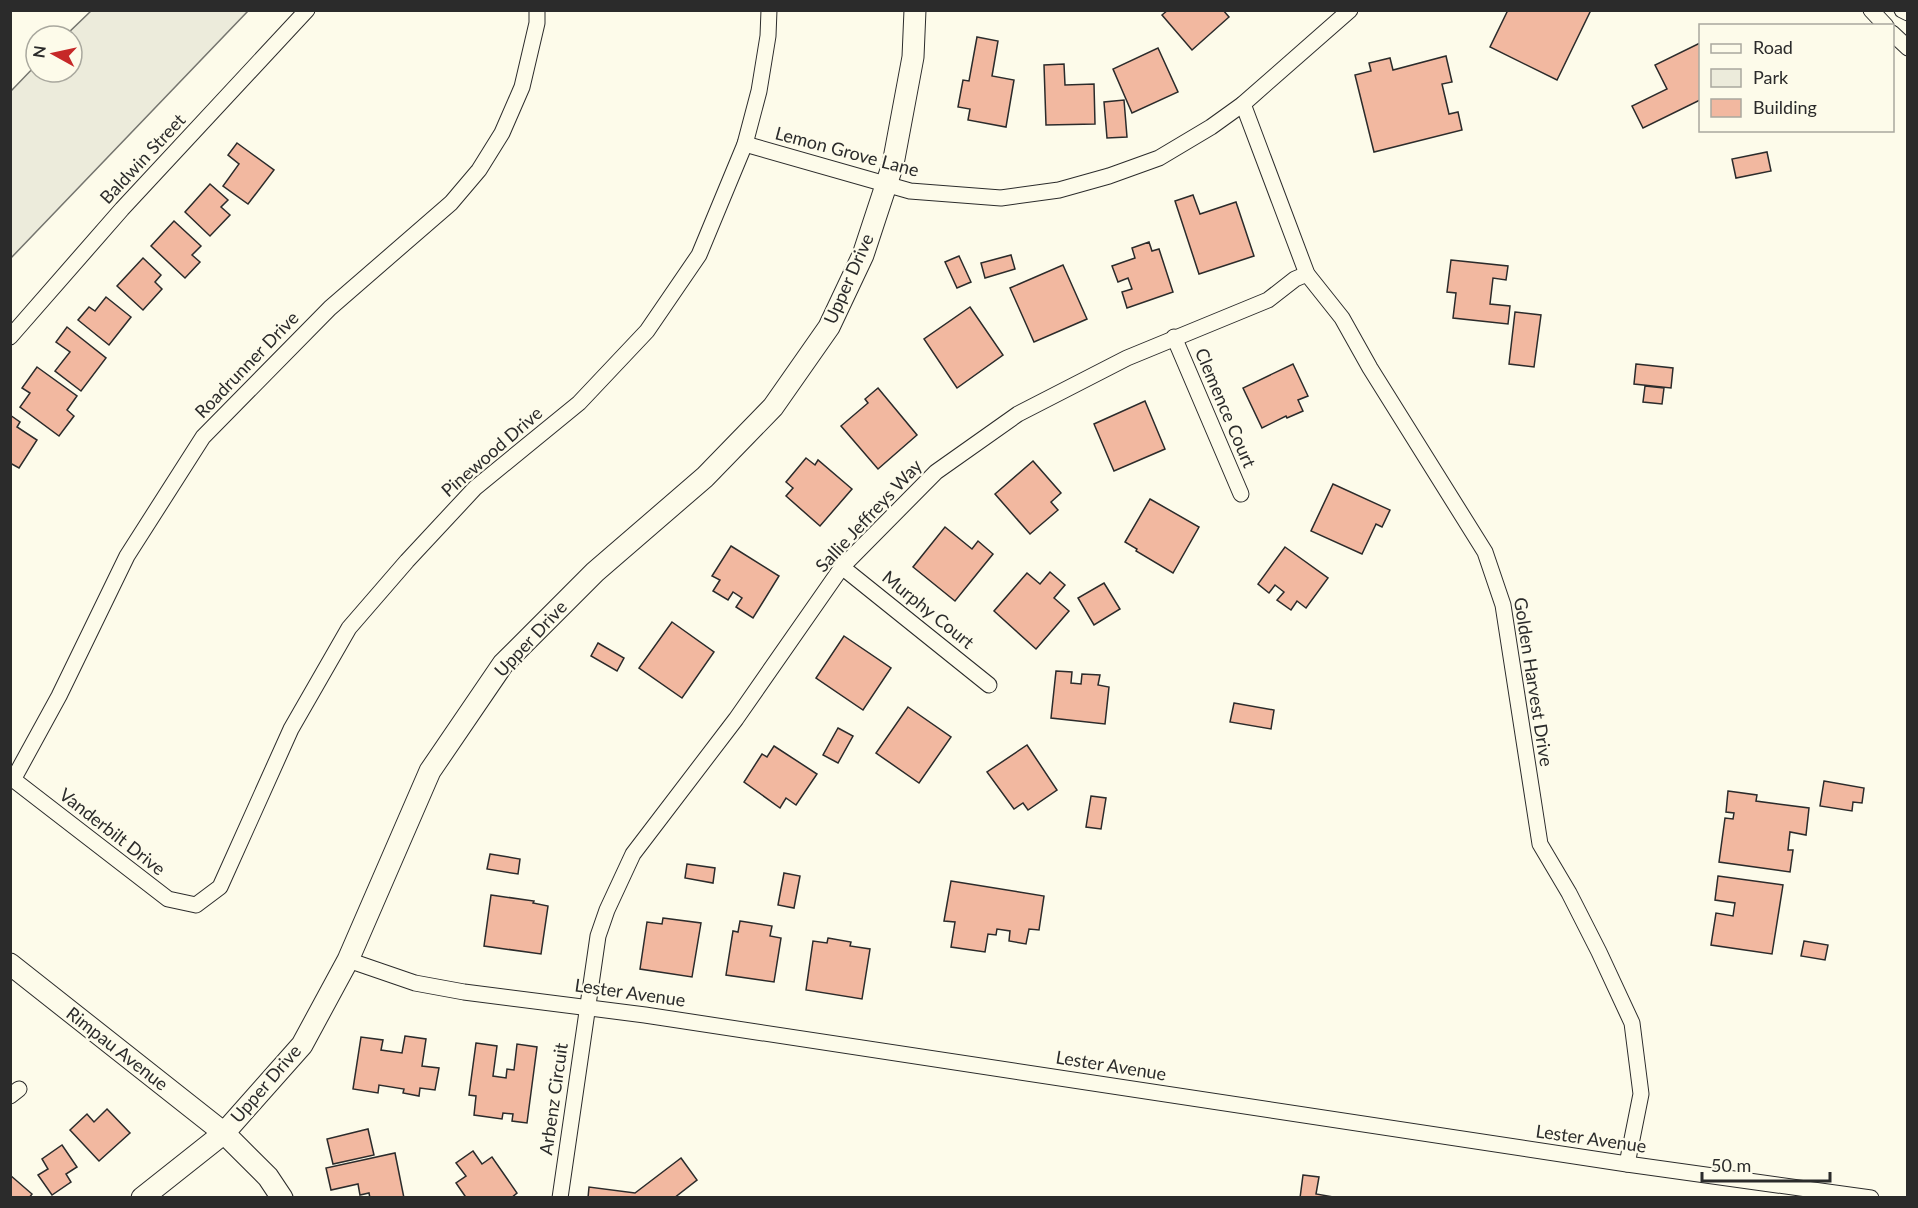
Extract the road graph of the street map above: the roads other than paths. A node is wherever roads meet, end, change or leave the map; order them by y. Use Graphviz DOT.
graph roads {
  1 [pos="307,10"];
  2 [pos="537,10"];
  3 [pos="769,10"];
  4 [pos="915,10"];
  5 [pos="1350,10"];
  6 [pos="1871,10"];
  7 [pos="1902,10"];
  8 [pos="1908,13"];
  9 [pos="1884,24"];
  10 [pos="1894,34"];
  11 [pos="1908,48"];
  12 [pos="1243,104"];
  13 [pos="745,144"];
  14 [pos="887,186"];
  15 [pos="1306,274"];
  16 [pos="10,337"];
  17 [pos="1174,338"];
  18 [pos="1241,494"];
  19 [pos="842,567"];
  20 [pos="989,684"];
  21 [pos="12,779"];
  22 [pos="196,905"];
  23 [pos="348,960"];
  24 [pos="10,964"];
  25 [pos="587,1007"];
  26 [pos="224,1133"];
  27 [pos="1627,1164"];
  28 [pos="142,1197"];
  29 [pos="282,1197"];
  30 [pos="560,1197"];
  31 [pos="1871,1197"];
  1 -- 16 [label="street, Baldwin Street"];
  2 -- 21 [label="street, Roadrunner Drive"];
  3 -- 13 [label="street, Pinewood Drive"];
  4 -- 14 [label="main road, Upper Drive"];
  5 -- 12 [label="street, Lemon Grove Lane"];
  6 -- 9 [label="street"];
  7 -- 8 [label="street"];
  10 -- 11 [label="street"];
  12 -- 14 [label="street, Lemon Grove Lane"];
  12 -- 15 [label="street, Golden Harvest Drive"];
  13 -- 14 [label="street, Lemon Grove Lane"];
  13 -- 22 [label="street, Pinewood Drive"];
  14 -- 23 [label="main road, Upper Drive"];
  15 -- 17 [label="street, Sallie Jeffreys Way"];
  15 -- 27 [label="street, Golden Harvest Drive"];
  17 -- 18 [label="street, Clemence Court"];
  17 -- 19 [label="street, Sallie Jeffreys Way"];
  19 -- 20 [label="street, Murphy Court"];
  19 -- 25 [label="street, Sallie Jeffreys Way"];
  21 -- 22 [label="street, Vanderbilt Drive"];
  23 -- 25 [label="street, Lester Avenue"];
  23 -- 26 [label="main road, Upper Drive"];
  24 -- 26 [label="main road, Rimpau Avenue"];
  25 -- 27 [label="street, Lester Avenue"];
  25 -- 30 [label="street, Arbenz Circuit"];
  26 -- 28 [label="main road, Upper Drive"];
  26 -- 29 [label="main road, Rimpau Avenue"];
  27 -- 31 [label="street, Lester Avenue"];
}
